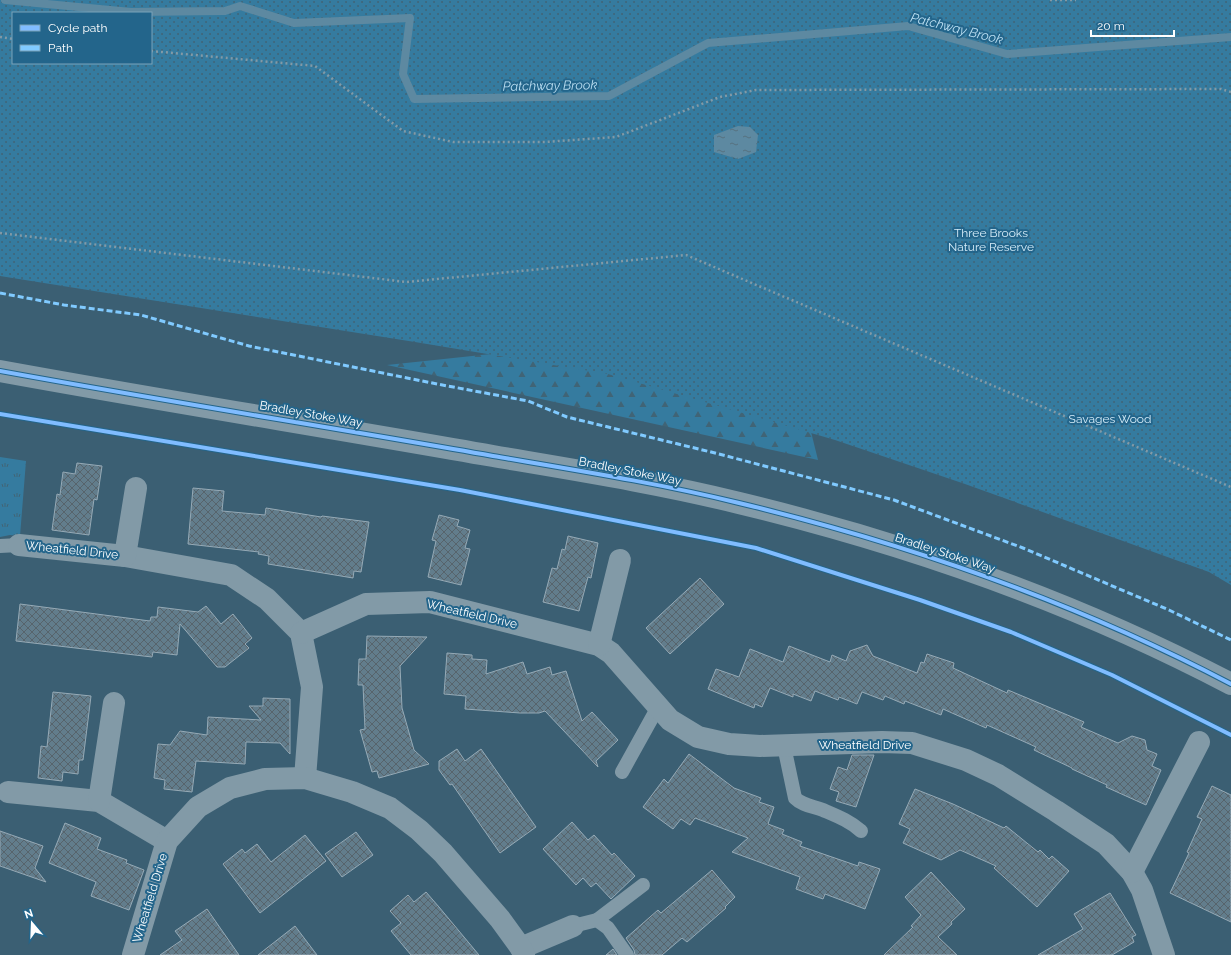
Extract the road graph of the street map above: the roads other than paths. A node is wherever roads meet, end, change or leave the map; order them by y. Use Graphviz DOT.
graph roads {
  1 [pos="0,371"];
  2 [pos="136,488"];
  3 [pos="10,545"];
  4 [pos="126,556"];
  5 [pos="620,560"];
  6 [pos="301,633"];
  7 [pos="599,645"];
  8 [pos="1231,684"];
  9 [pos="114,703"];
  10 [pos="658,707"];
  11 [pos="1199,742"];
  12 [pos="784,746"];
  13 [pos="622,772"];
  14 [pos="305,778"];
  15 [pos="8,792"];
  16 [pos="99,801"];
  17 [pos="862,831"];
  18 [pos="167,840"];
  19 [pos="1132,872"];
  20 [pos="643,885"];
  21 [pos="597,920"];
  22 [pos="573,926"];
  23 [pos="522,951"];
  24 [pos="133,955"];
  25 [pos="627,955"];
  26 [pos="1164,955"];
  1 -- 8 [label="street, Bradley Stoke Way"];
  2 -- 4 [label="street, Wheatfield Drive"];
  3 -- 4 [label="street, Wheatfield Drive"];
  4 -- 6 [label="street, Wheatfield Drive"];
  5 -- 7 [label="street"];
  6 -- 7 [label="street, Wheatfield Drive"];
  6 -- 14 [label="street"];
  7 -- 10 [label="street, Wheatfield Drive"];
  9 -- 16 [label="street"];
  10 -- 12 [label="street, Wheatfield Drive"];
  10 -- 13 [label="lane"];
  11 -- 19 [label="street"];
  12 -- 17 [label="lane"];
  12 -- 19 [label="street, Wheatfield Drive"];
  14 -- 18 [label="street, Wheatfield Drive"];
  14 -- 23 [label="street, Wheatfield Drive"];
  15 -- 16 [label="street, Wheatfield Drive"];
  16 -- 18 [label="street, Wheatfield Drive"];
  18 -- 24 [label="street, Wheatfield Drive"];
  19 -- 26 [label="street, Wheatfield Drive"];
  20 -- 21 [label="lane"];
  21 -- 22 [label="lane"];
  21 -- 25 [label="lane"];
  22 -- 23 [label="street"];
}
